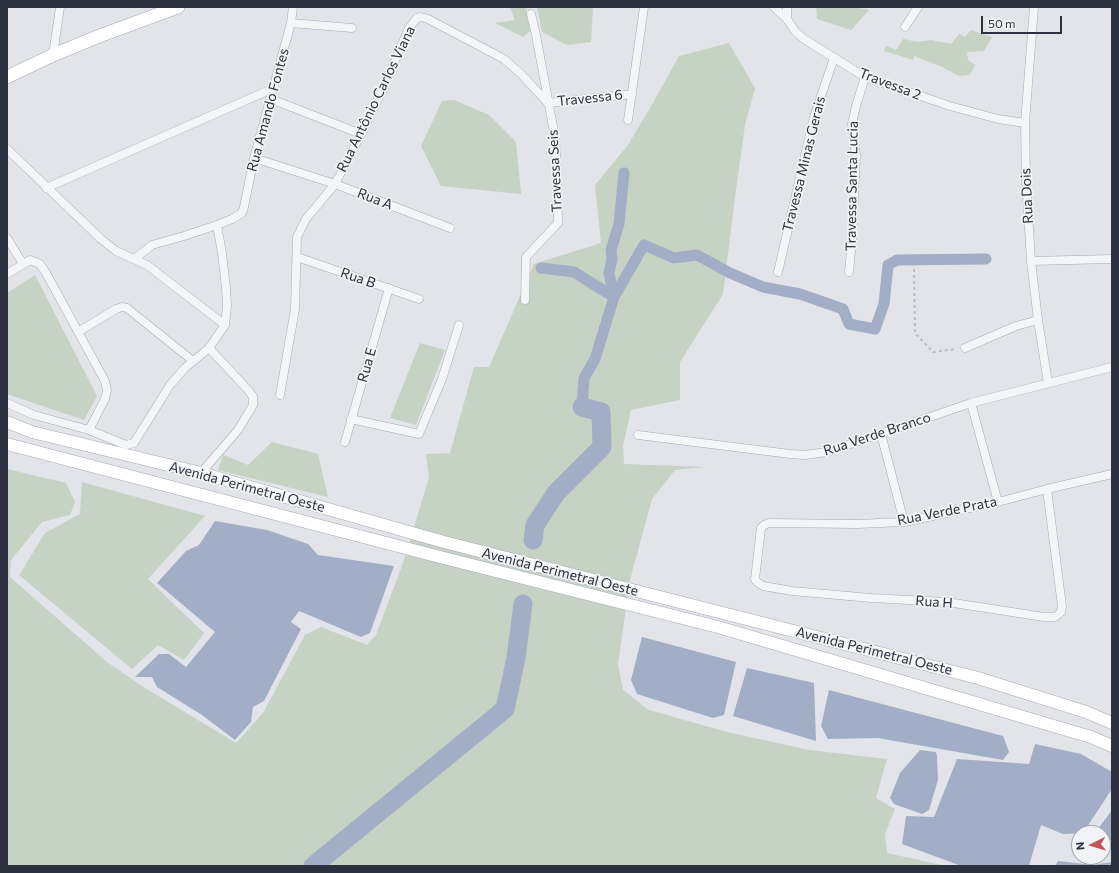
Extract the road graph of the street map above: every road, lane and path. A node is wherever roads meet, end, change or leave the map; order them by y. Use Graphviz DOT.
graph roads {
  1 [pos="60,7"];
  2 [pos="293,7"];
  3 [pos="644,7"];
  4 [pos="774,7"];
  5 [pos="787,7"];
  6 [pos="918,7"];
  7 [pos="1034,7"];
  8 [pos="174,8"];
  9 [pos="531,14"];
  10 [pos="787,19"];
  11 [pos="291,23"];
  12 [pos="905,27"];
  13 [pos="352,28"];
  14 [pos="53,55"];
  15 [pos="834,58"];
  16 [pos="7,77"];
  17 [pos="865,77"];
  18 [pos="274,88"];
  19 [pos="632,94"];
  20 [pos="271,100"];
  21 [pos="548,103"];
  22 [pos="628,120"];
  23 [pos="1025,123"];
  24 [pos="361,134"];
  25 [pos="7,149"];
  26 [pos="254,158"];
  27 [pos="335,184"];
  28 [pos="46,188"];
  29 [pos="216,225"];
  30 [pos="450,228"];
  31 [pos="7,238"];
  32 [pos="297,257"];
  33 [pos="134,259"];
  34 [pos="1112,259"];
  35 [pos="1031,262"];
  36 [pos="23,264"];
  37 [pos="914,269"];
  38 [pos="778,272"];
  39 [pos="849,272"];
  40 [pos="7,274"];
  41 [pos="389,288"];
  42 [pos="419,299"];
  43 [pos="525,300"];
  44 [pos="1038,320"];
  45 [pos="225,325"];
  46 [pos="460,325"];
  47 [pos="78,332"];
  48 [pos="209,348"];
  49 [pos="965,348"];
  50 [pos="193,361"];
  51 [pos="1112,366"];
  52 [pos="1048,383"];
  53 [pos="280,395"];
  54 [pos="7,403"];
  55 [pos="971,403"];
  56 [pos="351,420"];
  57 [pos="7,422"];
  58 [pos="89,430"];
  59 [pos="882,434"];
  60 [pos="638,435"];
  61 [pos="345,442"];
  62 [pos="7,444"];
  63 [pos="201,472"];
  64 [pos="1112,474"];
  65 [pos="1047,489"];
  66 [pos="998,502"];
  67 [pos="780,522"];
  68 [pos="904,522"];
  69 [pos="1112,723"];
  70 [pos="1112,746"];
  1 -- 14 [label="street"];
  2 -- 11 [label="street, Rua Amando Fontes"];
  3 -- 19 [label="street"];
  4 -- 10 [label="street, Travessa 2"];
  5 -- 10 [label="street"];
  6 -- 12 [label="street"];
  7 -- 23 [label="street, Rua Dois"];
  8 -- 14 [label="main road"];
  9 -- 21 [label="street, Travessa Seis"];
  10 -- 15 [label="street, Travessa 2"];
  11 -- 13 [label="street"];
  11 -- 18 [label="street, Rua Amando Fontes"];
  14 -- 16 [label="main road"];
  15 -- 17 [label="street, Travessa 2"];
  15 -- 38 [label="street, Travessa Minas Gerais"];
  17 -- 23 [label="street, Travessa 2"];
  17 -- 39 [label="street, Travessa Santa Lucia"];
  18 -- 20 [label="street, Rua Amando Fontes"];
  18 -- 28 [label="street"];
  19 -- 21 [label="street, Travessa 6"];
  19 -- 22 [label="street"];
  20 -- 24 [label="street"];
  20 -- 26 [label="street, Rua Amando Fontes"];
  21 -- 24 [label="street, Rua Antônio Carlos Viana"];
  21 -- 43 [label="street, Travessa Seis"];
  23 -- 35 [label="street, Rua Dois"];
  24 -- 27 [label="street, Rua Antônio Carlos Viana"];
  25 -- 28 [label="street"];
  26 -- 27 [label="street, Rua A"];
  26 -- 29 [label="street, Rua Amando Fontes"];
  27 -- 30 [label="street, Rua A"];
  27 -- 32 [label="street, Rua Antônio Carlos Viana"];
  28 -- 33 [label="street"];
  29 -- 33 [label="street"];
  29 -- 45 [label="street"];
  31 -- 36 [label="street"];
  32 -- 41 [label="street, Rua B"];
  32 -- 53 [label="street, Rua Antônio Carlos Viana"];
  33 -- 45 [label="street"];
  34 -- 35 [label="street"];
  35 -- 44 [label="street, Rua Dois"];
  36 -- 40 [label="street"];
  36 -- 47 [label="street"];
  37 -- 49 [label="path"];
  41 -- 42 [label="street, Rua B"];
  41 -- 56 [label="street, Rua E"];
  44 -- 49 [label="street"];
  44 -- 52 [label="street, Rua Dois"];
  45 -- 48 [label="street"];
  46 -- 56 [label="street"];
  47 -- 50 [label="street"];
  47 -- 58 [label="street"];
  48 -- 50 [label="street"];
  48 -- 63 [label="street"];
  50 -- 58 [label="street"];
  51 -- 52 [label="street, Rua Verde Branco"];
  52 -- 55 [label="street, Rua Verde Branco"];
  54 -- 58 [label="street"];
  55 -- 59 [label="street, Rua Verde Branco"];
  55 -- 66 [label="street"];
  56 -- 61 [label="street, Rua E"];
  57 -- 63 [label="main road, Avenida Perimetral Oeste"];
  59 -- 60 [label="street, Rua Verde Branco"];
  59 -- 68 [label="street"];
  62 -- 70 [label="main road, Avenida Perimetral Oeste"];
  63 -- 69 [label="main road, Avenida Perimetral Oeste"];
  64 -- 65 [label="street, Rua Verde Prata"];
  65 -- 66 [label="street, Rua Verde Prata"];
  65 -- 67 [label="street, Rua H"];
  66 -- 68 [label="street, Rua Verde Prata"];
  67 -- 68 [label="street, Rua Verde Prata"];
}
